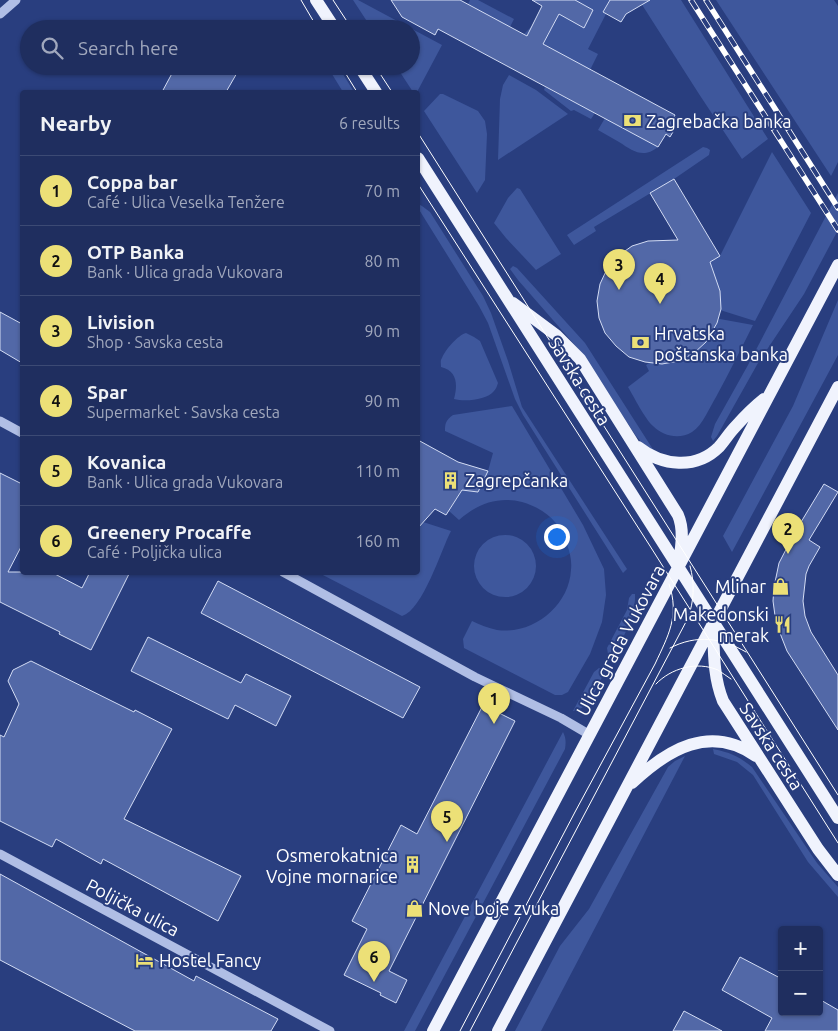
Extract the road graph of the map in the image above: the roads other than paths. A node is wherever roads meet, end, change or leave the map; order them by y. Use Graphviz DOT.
graph roads {
  1 [pos="16,0"];
  2 [pos="316,0"];
  3 [pos="0,14"];
  4 [pos="329,20"];
  5 [pos="365,75"];
  6 [pos="375,90"];
  7 [pos="420,161"];
  8 [pos="838,265"];
  9 [pos="506,297"];
  10 [pos="838,387"];
  11 [pos="771,392"];
  12 [pos="0,421"];
  13 [pos="20,432"];
  14 [pos="633,443"];
  15 [pos="678,567"];
  16 [pos="288,575"];
  17 [pos="713,622"];
  18 [pos="590,735"];
  19 [pos="760,758"];
  20 [pos="624,792"];
  21 [pos="838,818"];
  22 [pos="0,854"];
  23 [pos="838,875"];
  24 [pos="330,1031"];
  25 [pos="433,1031"];
  26 [pos="498,1031"];
  1 -- 3 [label="street"];
  2 -- 4 [label="main road"];
  5 -- 6 [label="main road"];
  7 -- 9 [label="main road, Savska cesta"];
  8 -- 11 [label="main road, Ulica grada Vukovara"];
  9 -- 14 [label="main road"];
  9 -- 15 [label="main road, Savska cesta"];
  10 -- 17 [label="main road"];
  11 -- 14 [label="main road"];
  11 -- 15 [label="main road, Ulica grada Vukovara"];
  12 -- 13 [label="street"];
  14 -- 15 [label="main road"];
  15 -- 17 [label="main road, Savska cesta"];
  15 -- 18 [label="main road, Ulica grada Vukovara"];
  16 -- 18 [label="street"];
  17 -- 19 [label="main road, Savska cesta"];
  17 -- 20 [label="main road"];
  17 -- 21 [label="main road, Savska cesta"];
  18 -- 25 [label="main road, Ulica grada Vukovara"];
  19 -- 20 [label="main road"];
  19 -- 23 [label="main road, Savska cesta"];
  20 -- 26 [label="main road"];
  22 -- 24 [label="street, Poljička ulica"];
}
